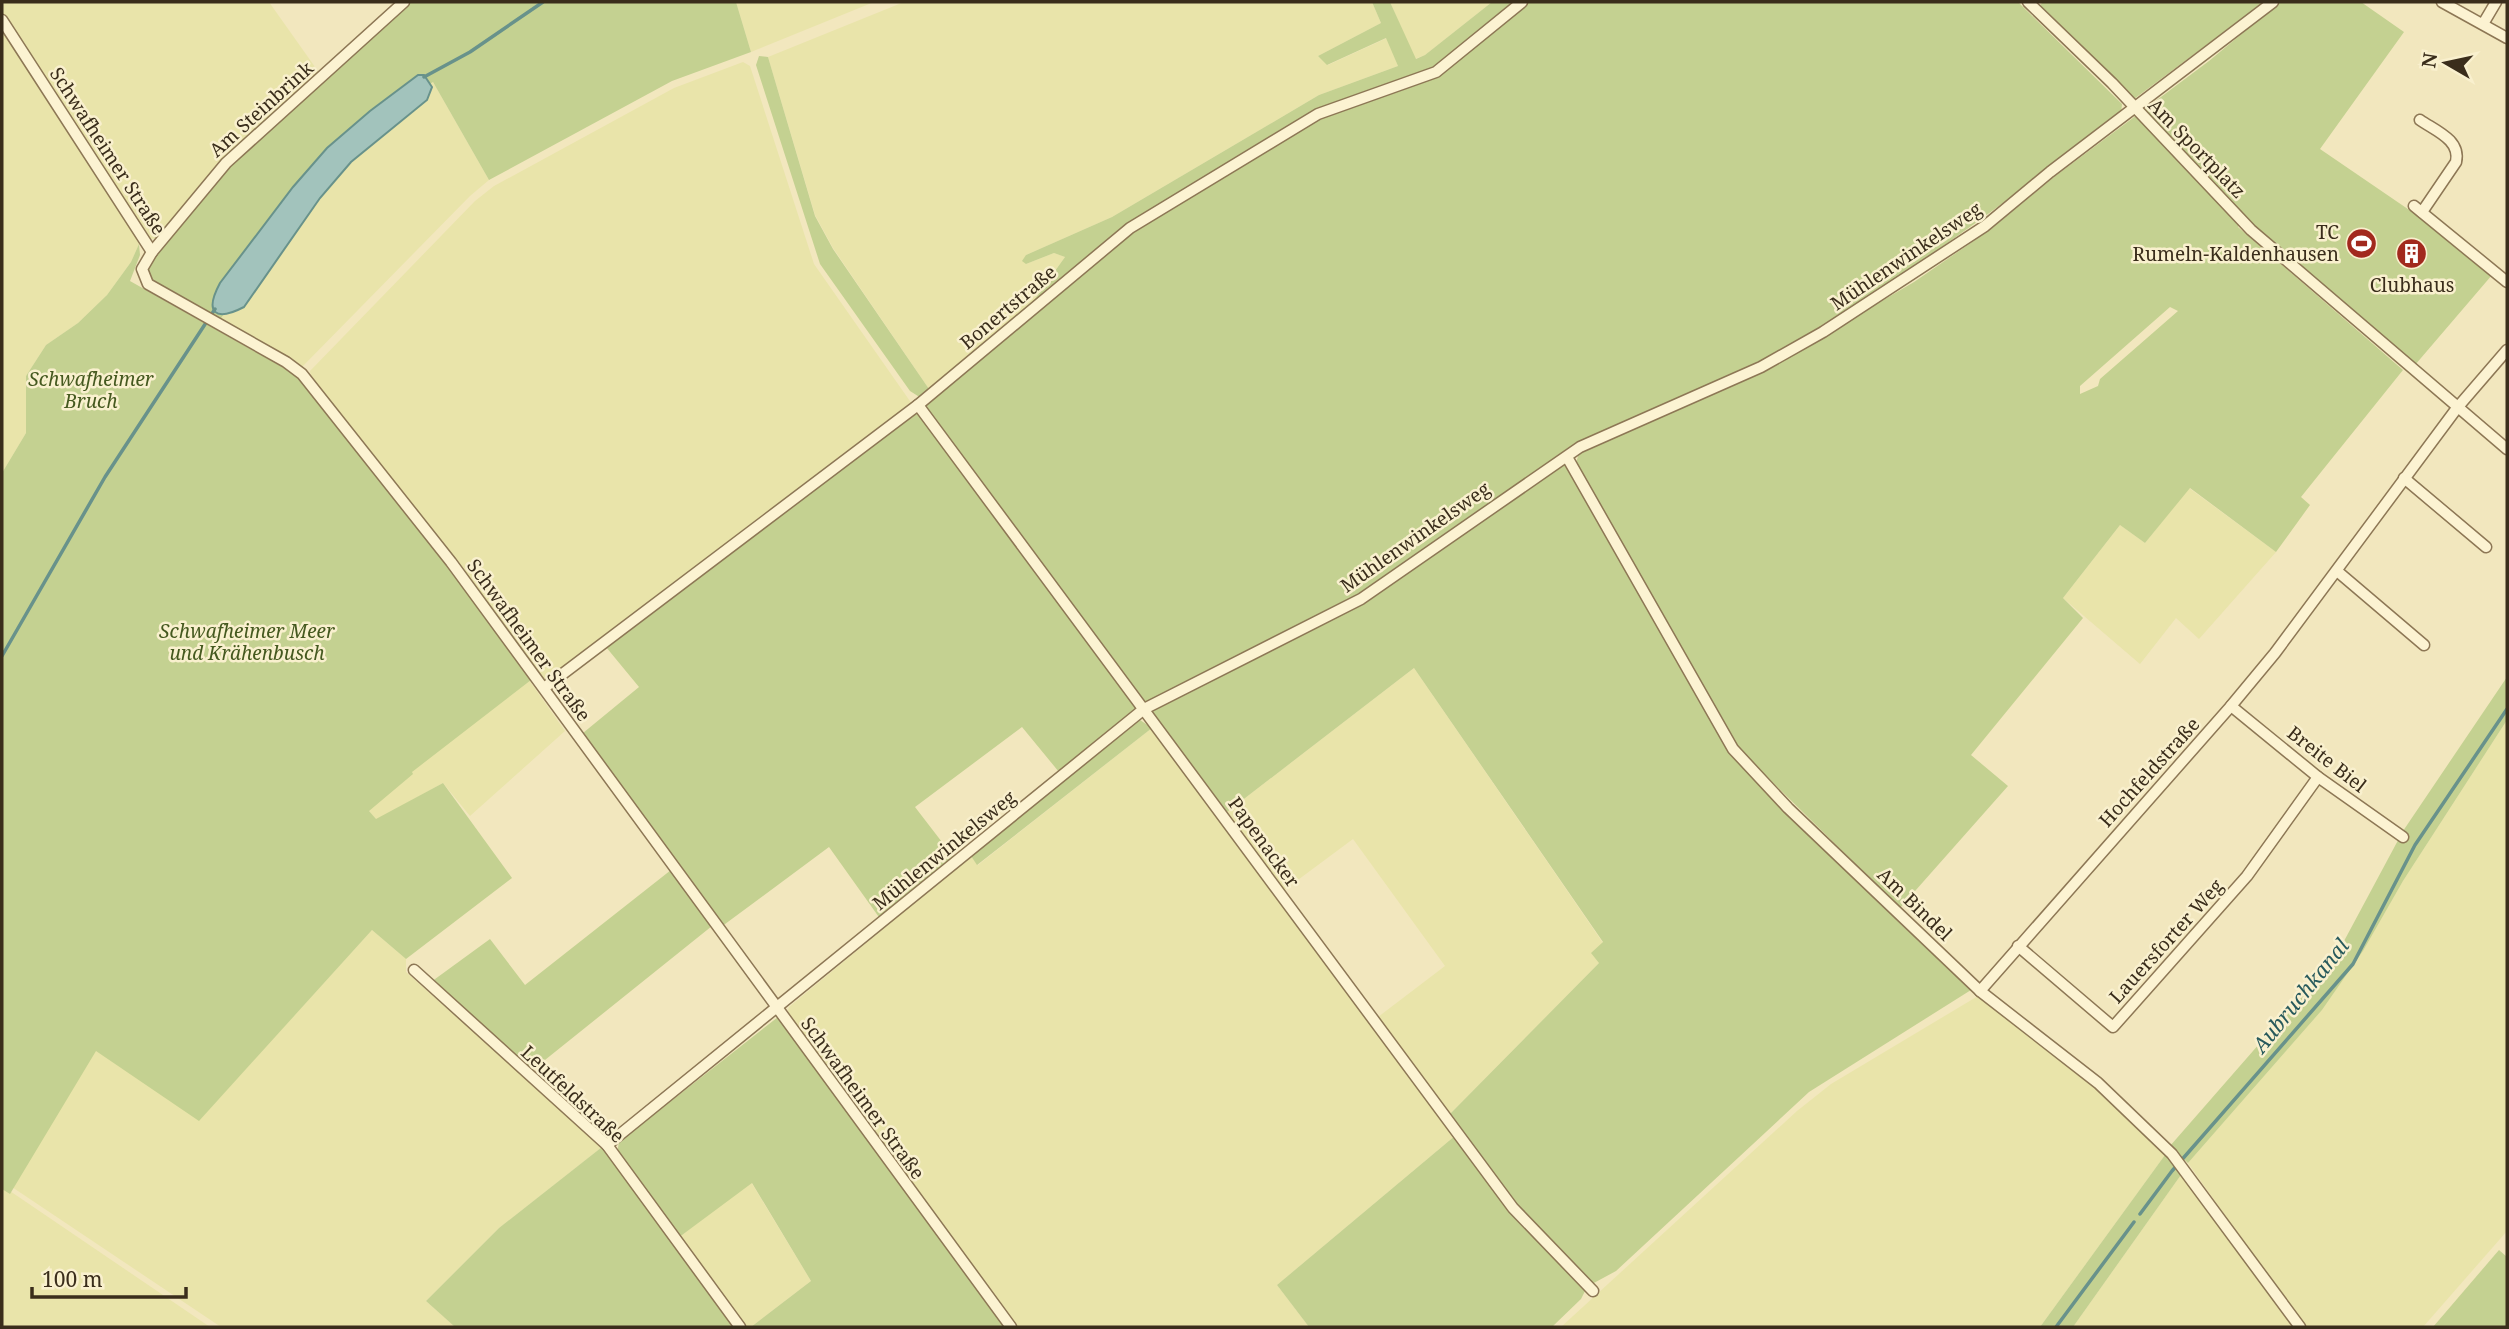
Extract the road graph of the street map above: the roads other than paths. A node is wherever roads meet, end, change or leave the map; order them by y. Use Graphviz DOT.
graph roads {
  1 [pos="404,2"];
  2 [pos="1522,2"];
  3 [pos="2028,2"];
  4 [pos="2273,2"];
  5 [pos="2442,2"];
  6 [pos="2496,2"];
  7 [pos="2,20"];
  8 [pos="2483,24"];
  9 [pos="2507,38"];
  10 [pos="2135,108"];
  11 [pos="2420,120"];
  12 [pos="152,252"];
  13 [pos="2507,282"];
  14 [pos="2507,350"];
  15 [pos="918,405"];
  16 [pos="2457,408"];
  17 [pos="2507,449"];
  18 [pos="1567,457"];
  19 [pos="2404,478"];
  20 [pos="2486,547"];
  21 [pos="2337,570"];
  22 [pos="2424,645"];
  23 [pos="544,688"];
  24 [pos="2231,706"];
  25 [pos="1144,709"];
  26 [pos="2318,777"];
  27 [pos="2403,837"];
  28 [pos="2018,947"];
  29 [pos="414,970"];
  30 [pos="1980,991"];
  31 [pos="776,1010"];
  32 [pos="607,1146"];
  33 [pos="1593,1291"];
  34 [pos="740,1327"];
  35 [pos="1011,1327"];
  36 [pos="2300,1327"];
  1 -- 12 [label="street, Am Steinbrink"];
  2 -- 15 [label="street, Bonertstraße"];
  3 -- 10 [label="street, Am Sportplatz"];
  4 -- 10 [label="street, Mühlenwinkelsweg"];
  5 -- 8 [label="street"];
  6 -- 8 [label="street"];
  7 -- 12 [label="street, Schwafheimer Straße"];
  8 -- 9 [label="street"];
  10 -- 16 [label="street, Am Sportplatz"];
  10 -- 18 [label="street, Mühlenwinkelsweg"];
  11 -- 13 [label="street"];
  12 -- 23 [label="street, Schwafheimer Straße"];
  14 -- 16 [label="street, Hochfeldstraße"];
  15 -- 23 [label="street, Bonertstraße"];
  15 -- 25 [label="street, Papenacker"];
  16 -- 17 [label="street, Am Sportplatz"];
  16 -- 19 [label="street, Hochfeldstraße"];
  18 -- 25 [label="street, Mühlenwinkelsweg"];
  18 -- 30 [label="street, Am Bindel"];
  19 -- 20 [label="street"];
  19 -- 21 [label="street, Hochfeldstraße"];
  21 -- 22 [label="street"];
  21 -- 24 [label="street, Hochfeldstraße"];
  23 -- 31 [label="street, Schwafheimer Straße"];
  24 -- 26 [label="street, Breite Biel"];
  24 -- 28 [label="street, Hochfeldstraße"];
  25 -- 31 [label="street, Mühlenwinkelsweg"];
  25 -- 33 [label="street, Papenacker"];
  26 -- 27 [label="street, Breite Biel"];
  26 -- 28 [label="street, Lauersforter Weg"];
  28 -- 30 [label="street, Hochfeldstraße"];
  29 -- 32 [label="street, Leutfeldstraße"];
  30 -- 36 [label="street, Am Bindel"];
  31 -- 32 [label="street, Mühlenwinkelsweg"];
  31 -- 35 [label="street, Schwafheimer Straße"];
  32 -- 34 [label="street, Leutfeldstraße"];
}
